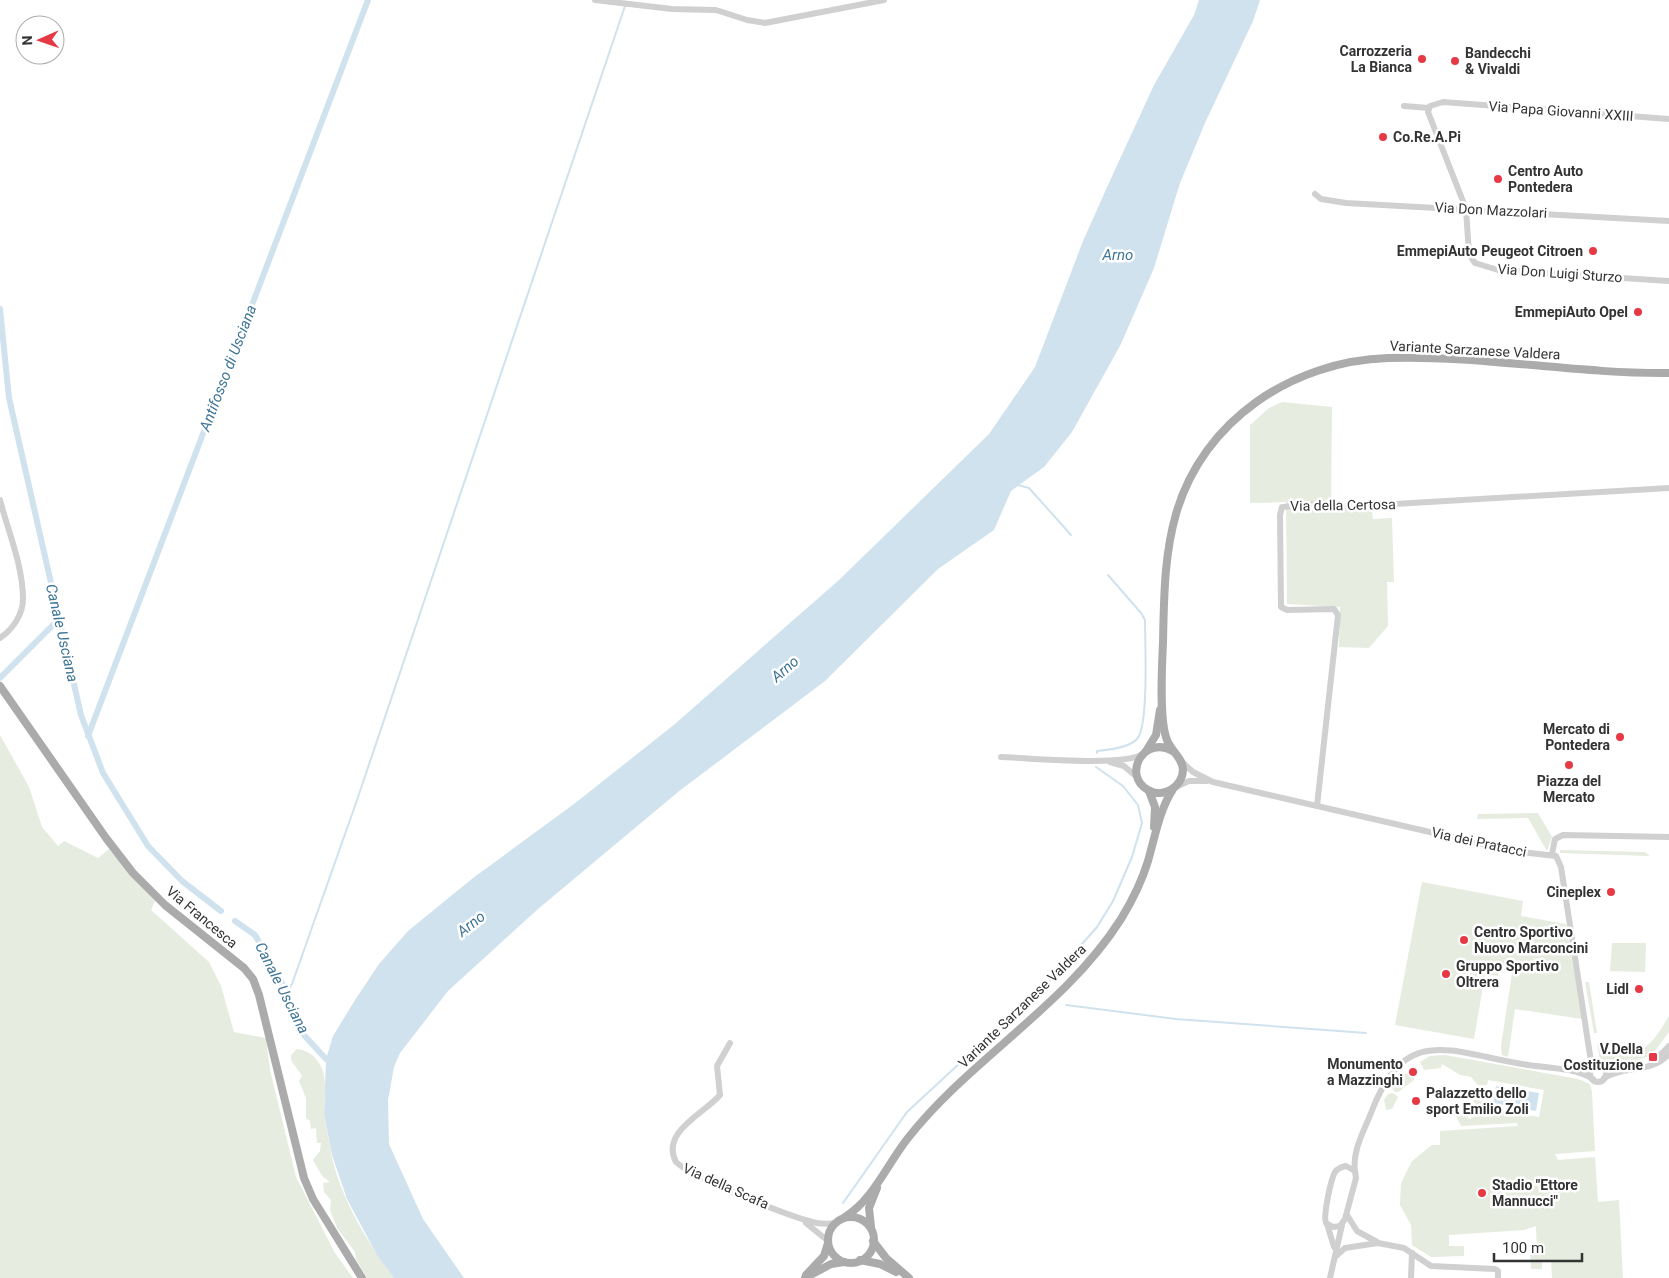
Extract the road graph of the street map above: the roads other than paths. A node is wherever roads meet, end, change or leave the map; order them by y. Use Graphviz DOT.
graph roads {
  1 [pos="595,0"];
  2 [pos="884,0"];
  3 [pos="1404,106"];
  4 [pos="1429,108"];
  5 [pos="1669,119"];
  6 [pos="1315,194"];
  7 [pos="1466,209"];
  8 [pos="1669,221"];
  9 [pos="1669,281"];
  10 [pos="1669,375"];
  11 [pos="1669,488"];
  12 [pos="0,500"];
  13 [pos="0,638"];
  14 [pos="0,686"];
  15 [pos="1162,689"];
  16 [pos="1144,753"];
  17 [pos="1177,755"];
  18 [pos="1001,757"];
  19 [pos="1102,760"];
  20 [pos="1138,779"];
  21 [pos="1213,782"];
  22 [pos="1174,788"];
  23 [pos="1149,791"];
  24 [pos="1317,806"];
  25 [pos="1669,837"];
  26 [pos="1154,840"];
  27 [pos="1552,854"];
  28 [pos="730,1043"];
  29 [pos="1669,1046"];
  30 [pos="1669,1054"];
  31 [pos="1648,1067"];
  32 [pos="1596,1068"];
  33 [pos="1621,1071"];
  34 [pos="1569,1072"];
  35 [pos="1604,1078"];
  36 [pos="1593,1079"];
  37 [pos="1357,1148"];
  38 [pos="1341,1167"];
  39 [pos="1354,1171"];
  40 [pos="883,1175"];
  41 [pos="1347,1214"];
  42 [pos="845,1217"];
  43 [pos="798,1218"];
  44 [pos="836,1223"];
  45 [pos="1327,1224"];
  46 [pos="1342,1224"];
  47 [pos="872,1232"];
  48 [pos="828,1242"];
  49 [pos="874,1242"];
  50 [pos="1378,1243"];
  51 [pos="1412,1253"];
  52 [pos="1335,1255"];
  53 [pos="860,1260"];
  54 [pos="847,1262"];
  55 [pos="1411,1276"];
  56 [pos="1498,1277"];
  57 [pos="362,1278"];
  58 [pos="804,1278"];
  59 [pos="909,1278"];
  60 [pos="1332,1278"];
  1 -- 2 [label="street"];
  3 -- 4 [label="street, Via Papa Giovanni XXIII"];
  4 -- 5 [label="street, Via Papa Giovanni XXIII"];
  4 -- 7 [label="street"];
  6 -- 7 [label="street, Via Don Mazzolari"];
  7 -- 8 [label="street, Via Don Mazzolari"];
  7 -- 9 [label="street, Via Don Luigi Sturzo"];
  10 -- 15 [label="main road, Variante Sarzanese Valdera"];
  11 -- 24 [label="street, Via della Certosa"];
  12 -- 13 [label="street"];
  14 -- 57 [label="main road, Via Francesca"];
  15 -- 16 [label="main road, Variante Sarzanese Valdera"];
  15 -- 17 [label="main road, Variante Sarzanese Valdera"];
  16 -- 17 [label="main road"];
  16 -- 19 [label="street"];
  16 -- 20 [label="main road"];
  17 -- 21 [label="street, Via dei Pratacci"];
  17 -- 22 [label="main road"];
  18 -- 19 [label="street"];
  19 -- 20 [label="street"];
  20 -- 23 [label="main road"];
  21 -- 22 [label="street, Via dei Pratacci"];
  21 -- 24 [label="street, Via dei Pratacci"];
  22 -- 23 [label="main road"];
  22 -- 26 [label="main road, Variante Sarzanese Valdera"];
  23 -- 26 [label="main road, Variante Sarzanese Valdera"];
  24 -- 27 [label="street, Via dei Pratacci"];
  25 -- 27 [label="street"];
  26 -- 40 [label="main road, Variante Sarzanese Valdera"];
  27 -- 32 [label="street"];
  28 -- 43 [label="street, Via della Scafa"];
  29 -- 31 [label="street"];
  30 -- 31 [label="street"];
  31 -- 33 [label="street"];
  32 -- 33 [label="street"];
  32 -- 34 [label="street"];
  32 -- 35 [label="street"];
  32 -- 36 [label="street"];
  33 -- 35 [label="street"];
  34 -- 36 [label="street"];
  34 -- 37 [label="street"];
  35 -- 36 [label="street"];
  37 -- 38 [label="street"];
  37 -- 39 [label="street"];
  38 -- 39 [label="street"];
  38 -- 45 [label="street"];
  39 -- 41 [label="street"];
  40 -- 42 [label="main road, Variante Sarzanese Valdera"];
  40 -- 47 [label="main road, Variante Sarzanese Valdera"];
  41 -- 46 [label="street"];
  41 -- 50 [label="street"];
  42 -- 44 [label="main road"];
  42 -- 47 [label="main road"];
  43 -- 44 [label="street"];
  43 -- 48 [label="street"];
  44 -- 48 [label="main road"];
  45 -- 46 [label="street"];
  45 -- 52 [label="street"];
  46 -- 52 [label="street"];
  47 -- 49 [label="main road"];
  48 -- 54 [label="main road"];
  48 -- 58 [label="main road"];
  49 -- 53 [label="main road"];
  49 -- 59 [label="main road"];
  50 -- 51 [label="street"];
  50 -- 52 [label="street"];
  51 -- 55 [label="street"];
  51 -- 56 [label="street"];
  52 -- 60 [label="street"];
  53 -- 54 [label="main road"];
  53 -- 59 [label="main road"];
  54 -- 58 [label="main road"];
}
